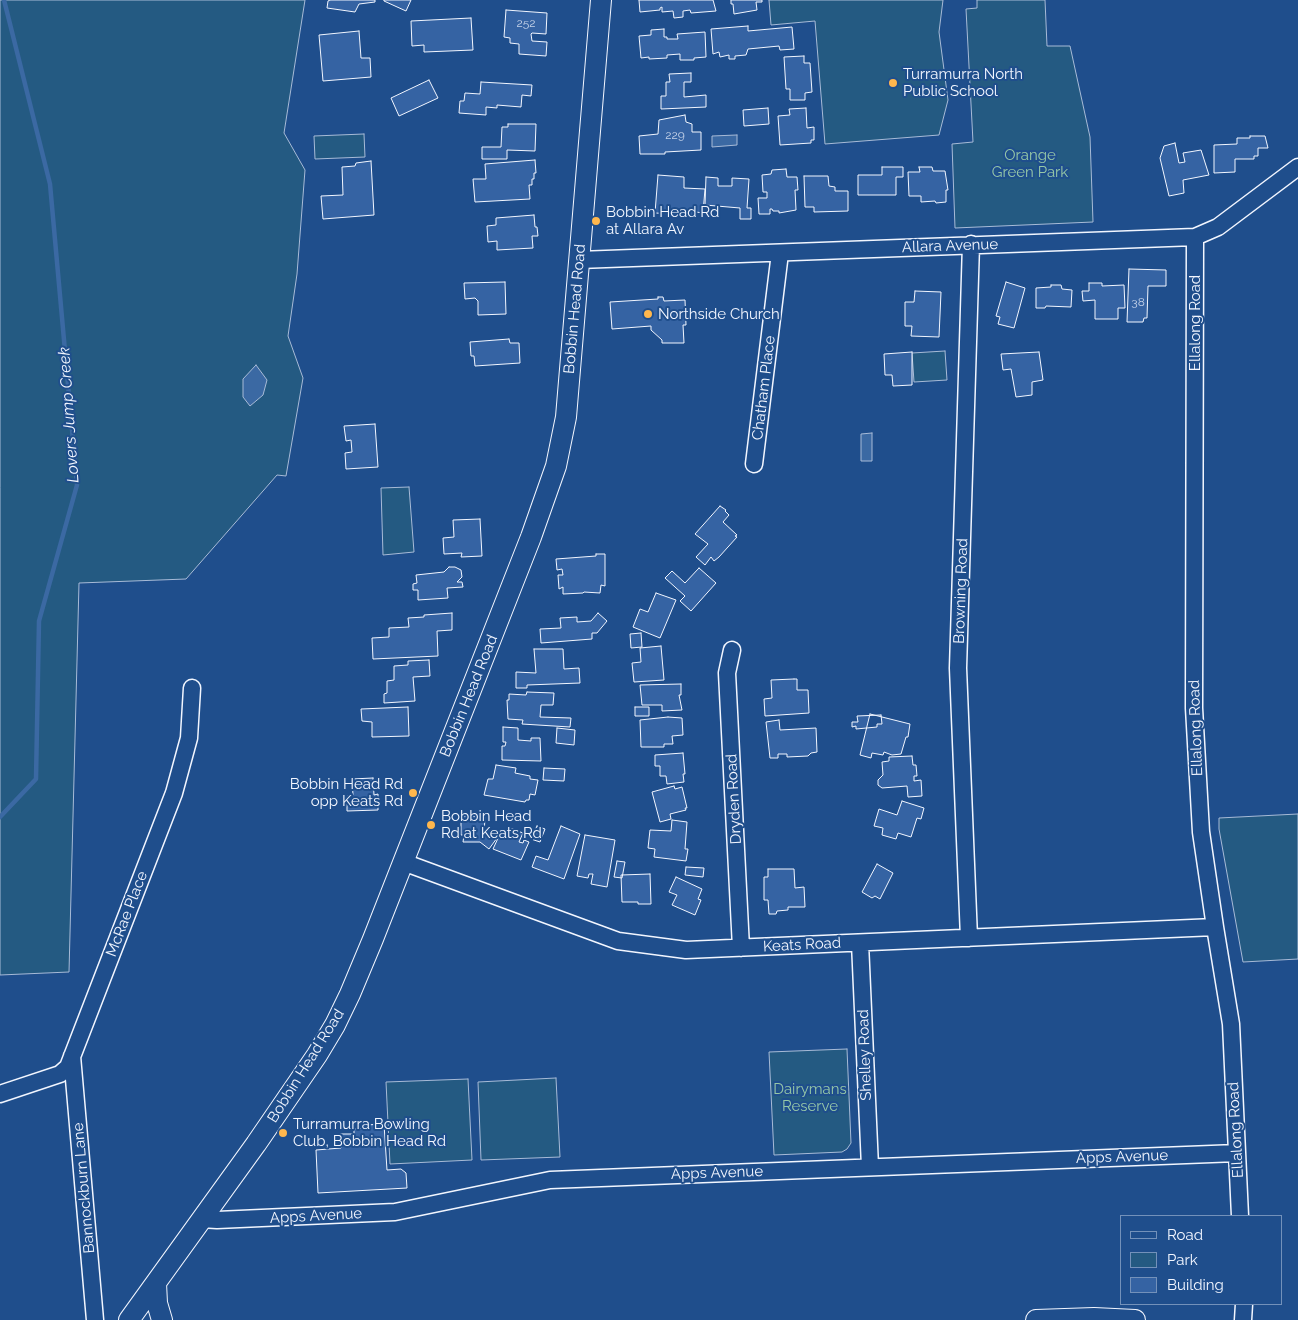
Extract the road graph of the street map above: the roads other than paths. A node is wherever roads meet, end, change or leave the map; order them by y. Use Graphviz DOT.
graph roads {
  1 [pos="601,0"];
  2 [pos="1298,167"];
  3 [pos="1195,237"];
  4 [pos="971,244"];
  5 [pos="780,253"];
  6 [pos="579,260"];
  7 [pos="754,464"];
  8 [pos="732,650"];
  9 [pos="192,688"];
  10 [pos="403,862"];
  11 [pos="1215,927"];
  12 [pos="969,938"];
  13 [pos="860,942"];
  14 [pos="741,948"];
  15 [pos="72,1056"];
  16 [pos="0,1094"];
  17 [pos="1237,1153"];
  18 [pos="870,1167"];
  19 [pos="1240,1215"];
  20 [pos="201,1219"];
  21 [pos="156,1283"];
  22 [pos="1244,1305"];
  23 [pos="95,1320"];
  24 [pos="129,1320"];
  25 [pos="162,1320"];
  26 [pos="1036,1320"];
  27 [pos="1135,1320"];
  28 [pos="1243,1320"];
  1 -- 6 [label="main road, Bobbin Head Road"];
  2 -- 3 [label="street, Allara Avenue"];
  3 -- 4 [label="street, Allara Avenue"];
  3 -- 11 [label="street, Ellalong Road"];
  4 -- 5 [label="street, Allara Avenue"];
  4 -- 12 [label="street, Browning Road"];
  5 -- 6 [label="street, Allara Avenue"];
  5 -- 7 [label="street, Chatham Place"];
  6 -- 10 [label="main road, Bobbin Head Road"];
  8 -- 14 [label="street, Dryden Road"];
  9 -- 15 [label="street, McRae Place"];
  10 -- 14 [label="street, Keats Road"];
  10 -- 20 [label="main road, Bobbin Head Road"];
  11 -- 12 [label="street, Keats Road"];
  11 -- 17 [label="street, Ellalong Road"];
  12 -- 13 [label="street, Keats Road"];
  13 -- 14 [label="street, Keats Road"];
  13 -- 18 [label="street, Shelley Road"];
  15 -- 16 [label="street, McRae Place"];
  15 -- 23 [label="street, Bannockburn Lane"];
  17 -- 18 [label="street, Apps Avenue"];
  17 -- 19 [label="street, Ellalong Road"];
  18 -- 20 [label="street, Apps Avenue"];
  20 -- 21 [label="main road, Bobbin Head Road"];
  21 -- 24 [label="main road, Bobbin Head Road"];
  21 -- 25 [label="main road"];
  22 -- 28 [label="street"];
  26 -- 27 [label="main road"];
}
